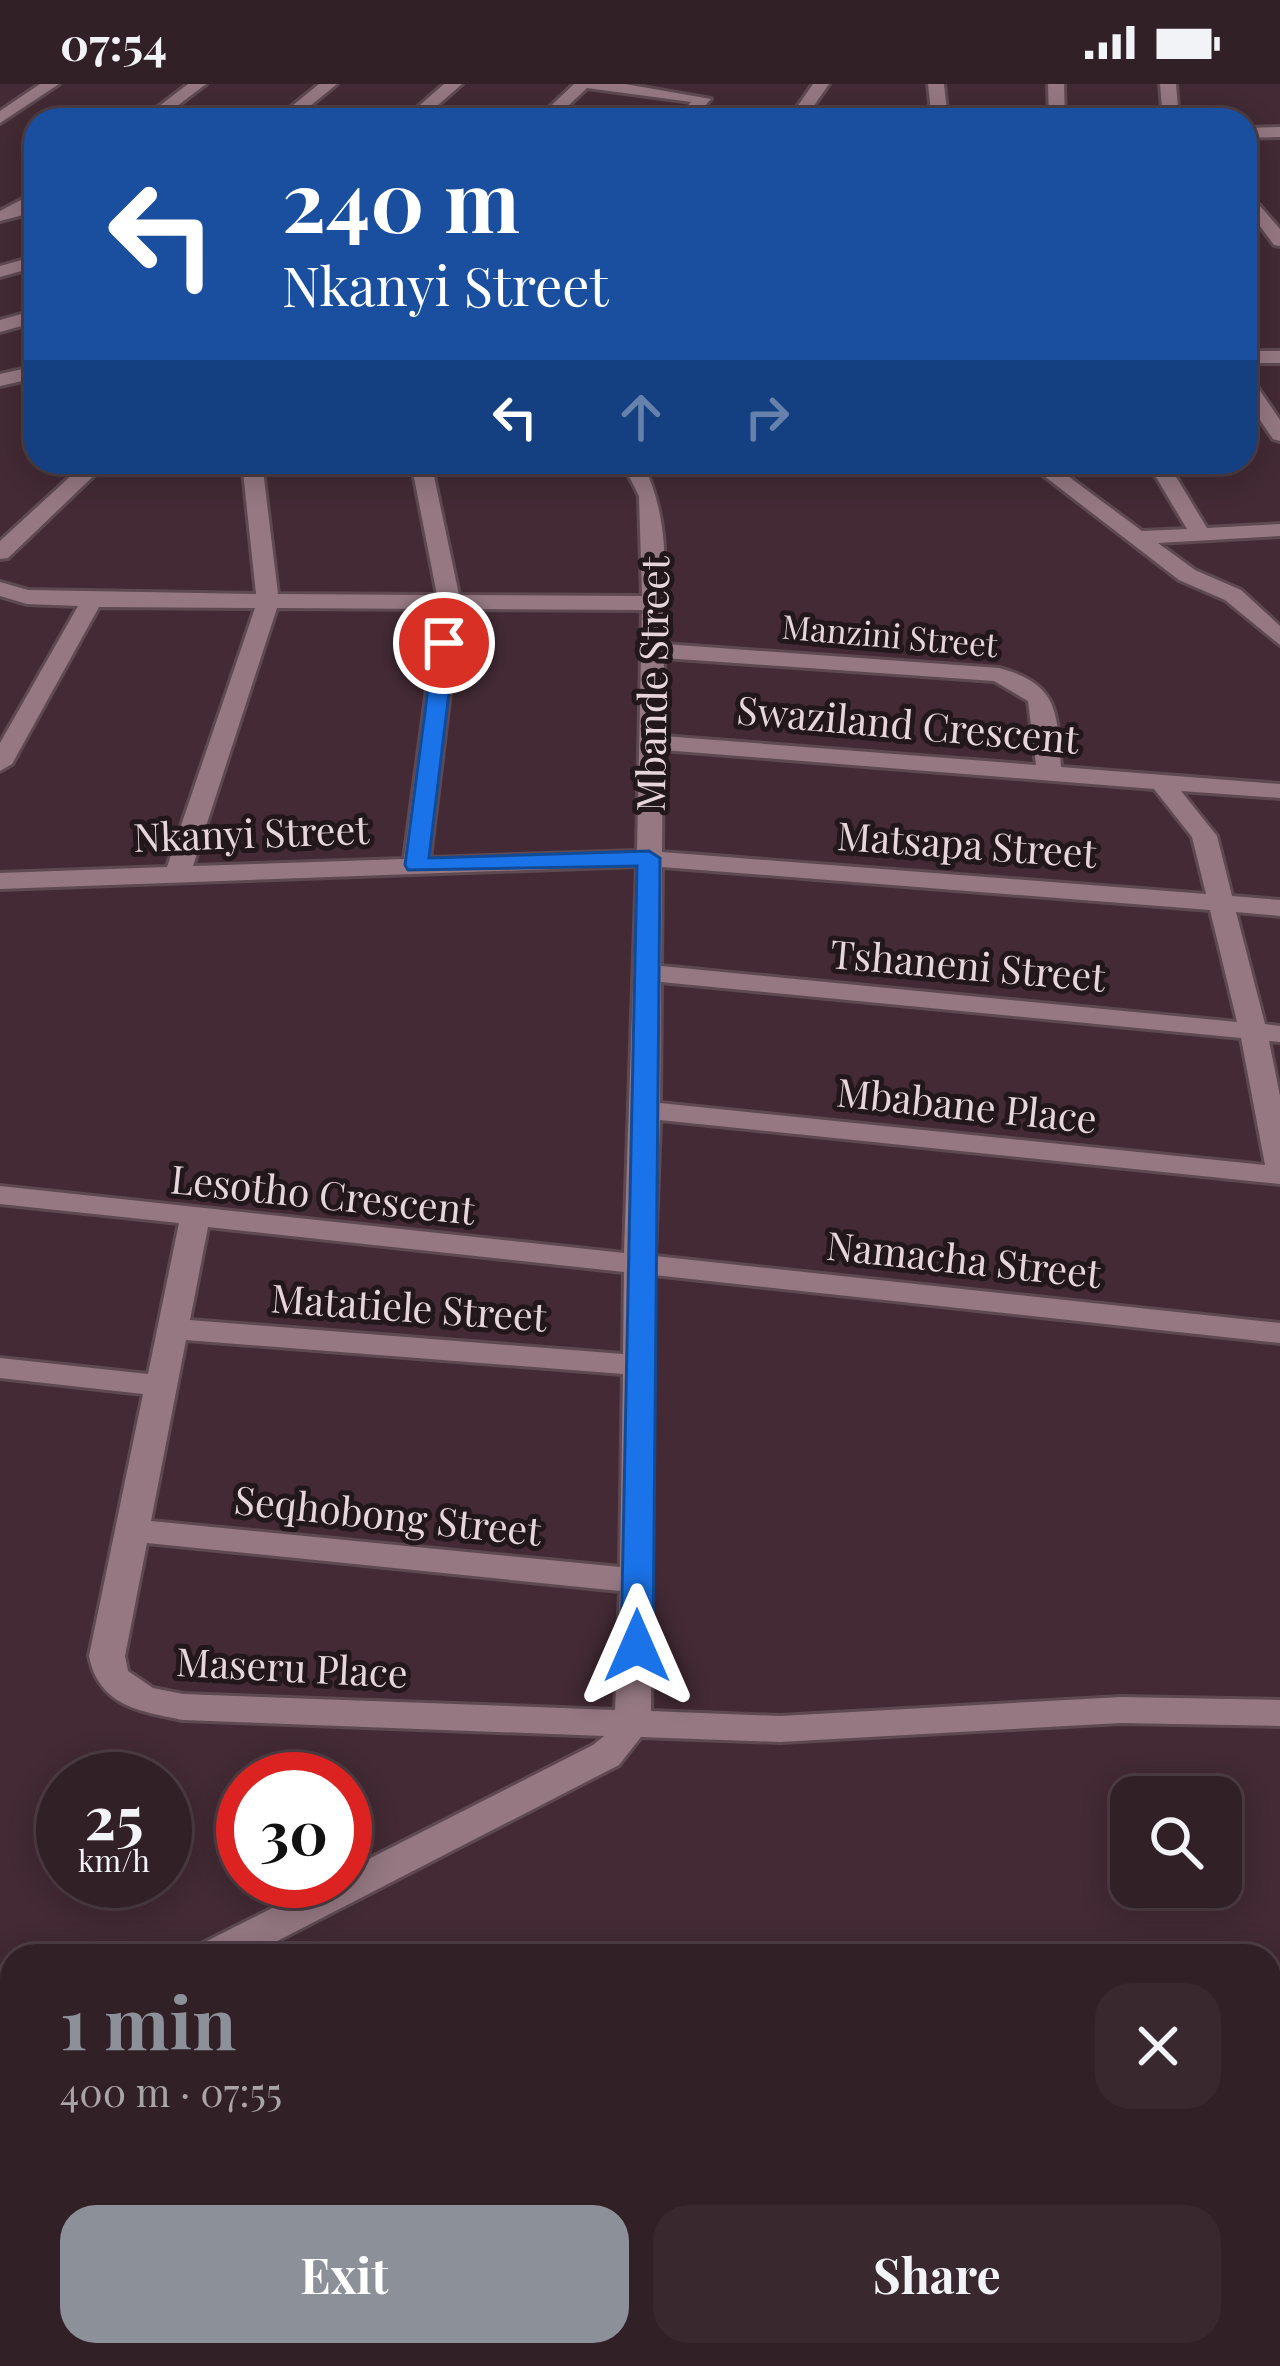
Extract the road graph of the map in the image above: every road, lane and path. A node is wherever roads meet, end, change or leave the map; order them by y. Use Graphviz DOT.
graph roads {
  1 [pos="51,84"];
  2 [pos="198,84"];
  3 [pos="329,84"];
  4 [pos="454,84"];
  5 [pos="586,84"];
  6 [pos="165,108"];
  7 [pos="298,108"];
  8 [pos="425,108"];
  9 [pos="558,108"];
  10 [pos="695,108"];
  11 [pos="1,117"];
  12 [pos="1257,210"];
  13 [pos="1280,241"];
  14 [pos="1257,400"];
  15 [pos="1280,435"];
  16 [pos="85,474"];
  17 [pos="253,474"];
  18 [pos="423,474"];
  19 [pos="638,474"];
  20 [pos="1052,474"];
  21 [pos="1164,474"];
  22 [pos="1280,530"];
  23 [pos="1200,532"];
  24 [pos="1140,538"];
  25 [pos="0,553"];
  26 [pos="0,589"];
  27 [pos="92,600"];
  28 [pos="268,601"];
  29 [pos="450,602"];
  30 [pos="651,603"];
  31 [pos="1280,638"];
  32 [pos="650,650"];
  33 [pos="649,742"];
  34 [pos="0,764"];
  35 [pos="1049,773"];
  36 [pos="1161,782"];
  37 [pos="1280,791"];
  38 [pos="649,858"];
  39 [pos="416,865"];
  40 [pos="178,872"];
  41 [pos="0,881"];
  42 [pos="1222,902"];
  43 [pos="1280,908"];
  44 [pos="648,973"];
  45 [pos="1267,1032"];
  46 [pos="646,1111"];
  47 [pos="1280,1171"];
  48 [pos="0,1195"];
  49 [pos="195,1218"];
  50 [pos="639,1266"];
  51 [pos="172,1329"];
  52 [pos="1280,1333"];
  53 [pos="638,1365"];
  54 [pos="0,1368"];
  55 [pos="160,1386"];
  56 [pos="130,1530"];
  57 [pos="638,1581"];
  58 [pos="1280,1713"];
  59 [pos="629,1726"];
  60 [pos="237,1944"];
  1 -- 11 [label="street"];
  2 -- 6 [label="street"];
  3 -- 7 [label="street"];
  4 -- 8 [label="street"];
  5 -- 9 [label="street"];
  5 -- 10 [label="street"];
  12 -- 13 [label="street"];
  14 -- 15 [label="street"];
  16 -- 25 [label="street"];
  17 -- 28 [label="street"];
  18 -- 29 [label="street"];
  19 -- 30 [label="street, Mbande Street"];
  20 -- 24 [label="street"];
  21 -- 23 [label="street"];
  22 -- 23 [label="street"];
  23 -- 24 [label="street"];
  24 -- 31 [label="street"];
  26 -- 27 [label="street"];
  27 -- 28 [label="street"];
  27 -- 34 [label="street"];
  28 -- 29 [label="street"];
  28 -- 40 [label="street"];
  29 -- 30 [label="street"];
  29 -- 39 [label="street"];
  30 -- 32 [label="street, Mbande Street"];
  32 -- 33 [label="street, Mbande Street"];
  32 -- 35 [label="street, Manzini Street"];
  33 -- 35 [label="street, Swaziland Crescent"];
  33 -- 38 [label="street, Mbande Street"];
  35 -- 36 [label="street, Swaziland Crescent"];
  36 -- 37 [label="street, Swaziland Crescent"];
  36 -- 42 [label="street"];
  38 -- 39 [label="street, Nkanyi Street"];
  38 -- 42 [label="street, Matsapa Street"];
  38 -- 44 [label="street, Mbande Street"];
  39 -- 40 [label="street, Nkanyi Street"];
  40 -- 41 [label="street, Nkanyi Street"];
  42 -- 43 [label="street, Matsapa Street"];
  42 -- 45 [label="street"];
  44 -- 45 [label="street, Tshaneni Street"];
  44 -- 46 [label="street, Mbande Street"];
  45 -- 47 [label="street"];
  46 -- 47 [label="street, Mbabane Place"];
  46 -- 50 [label="street, Mbande Street"];
  48 -- 49 [label="street, Lesotho Crescent"];
  49 -- 50 [label="street, Lesotho Crescent"];
  49 -- 51 [label="street, Maseru Place"];
  50 -- 52 [label="street, Namacha Street"];
  50 -- 53 [label="street, Mbande Street"];
  51 -- 53 [label="street, Matatiele Street"];
  51 -- 55 [label="street, Maseru Place"];
  53 -- 57 [label="street, Mbande Street"];
  54 -- 55 [label="street"];
  55 -- 56 [label="street, Maseru Place"];
  56 -- 57 [label="street, Seqhobong Street"];
  56 -- 59 [label="street, Maseru Place"];
  57 -- 59 [label="street, Mbande Street"];
  58 -- 59 [label="street, Maseru Place"];
  59 -- 60 [label="street"];
}
